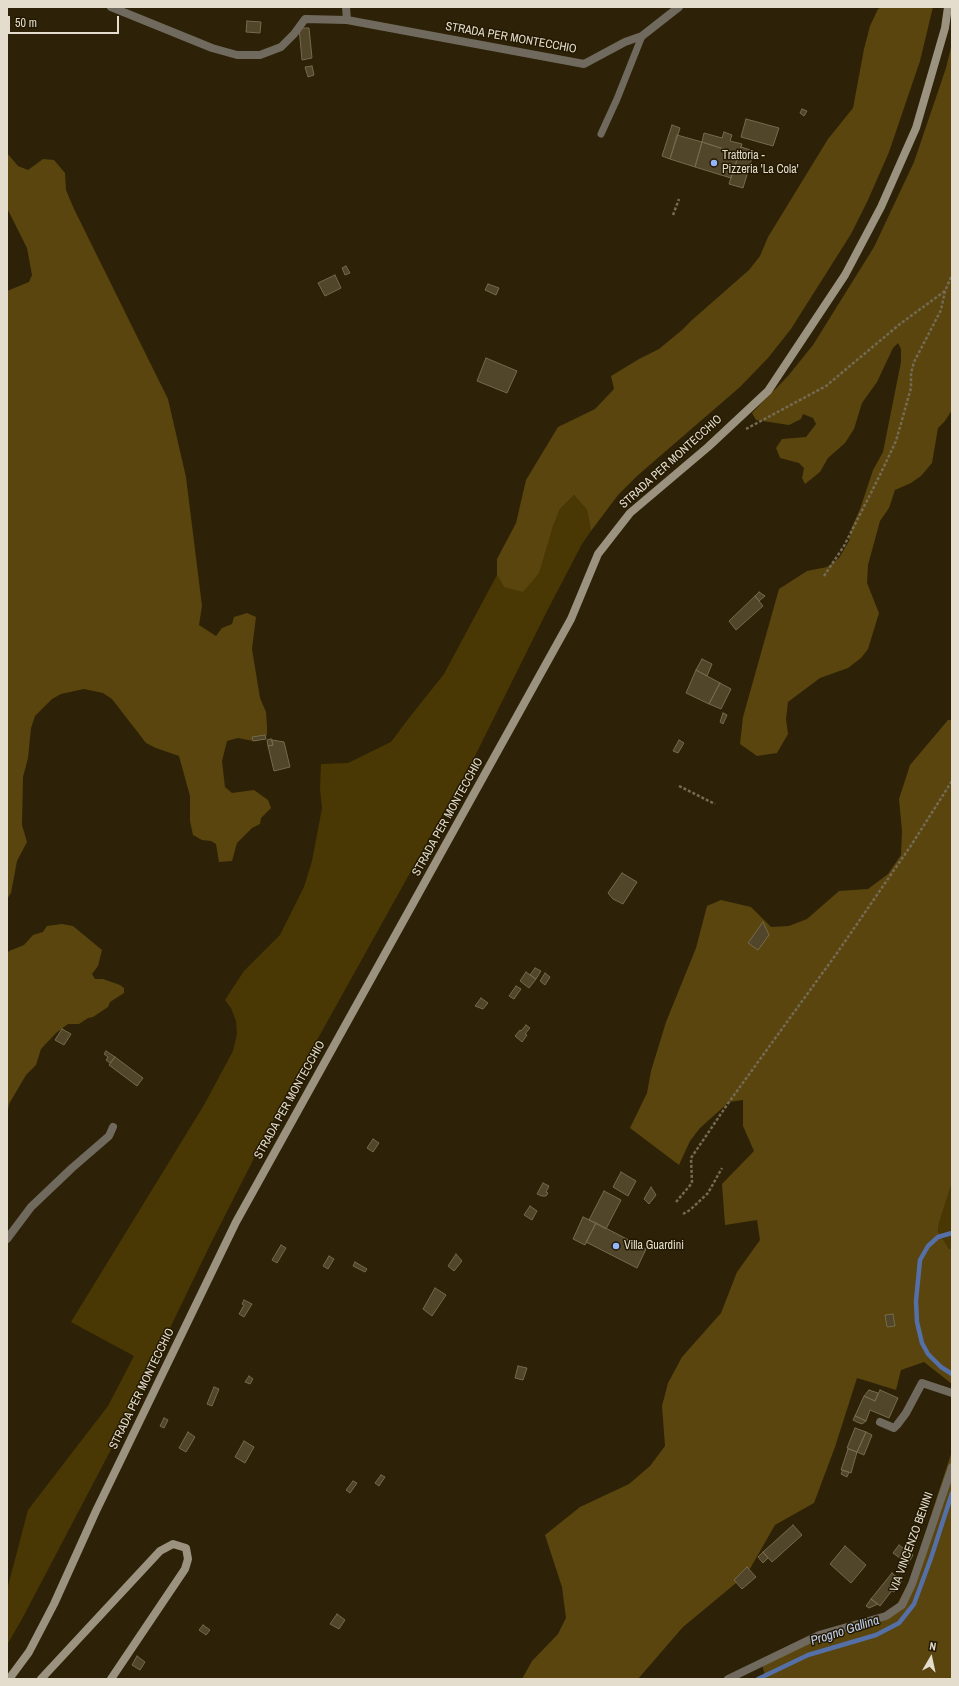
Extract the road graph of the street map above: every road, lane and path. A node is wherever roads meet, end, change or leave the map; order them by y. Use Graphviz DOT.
graph roads {
  1 [pos="111,7"];
  2 [pos="346,7"];
  3 [pos="679,7"];
  4 [pos="948,7"];
  5 [pos="119,9"];
  6 [pos="347,20"];
  7 [pos="642,36"];
  8 [pos="601,134"];
  9 [pos="679,199"];
  10 [pos="673,215"];
  11 [pos="952,275"];
  12 [pos="945,291"];
  13 [pos="743,430"];
  14 [pos="824,576"];
  15 [pos="952,781"];
  16 [pos="679,786"];
  17 [pos="715,804"];
  18 [pos="113,1127"];
  19 [pos="722,1168"];
  20 [pos="676,1202"];
  21 [pos="683,1214"];
  22 [pos="7,1239"];
  23 [pos="952,1393"];
  24 [pos="880,1422"];
  25 [pos="952,1467"];
  26 [pos="9,1679"];
  27 [pos="41,1679"];
  28 [pos="111,1679"];
  29 [pos="728,1679"];
  1 -- 5 [label="street, STRADA PER MONTECCHIO"];
  2 -- 6 [label="street"];
  3 -- 7 [label="street, STRADA PER MONTECCHIO"];
  4 -- 26 [label="street, STRADA PER MONTECCHIO"];
  5 -- 6 [label="street, STRADA PER MONTECCHIO"];
  6 -- 7 [label="street, STRADA PER MONTECCHIO"];
  7 -- 8 [label="lane"];
  9 -- 10 [label="path"];
  11 -- 12 [label="path"];
  12 -- 13 [label="path"];
  12 -- 14 [label="path"];
  15 -- 20 [label="path"];
  16 -- 17 [label="path"];
  18 -- 22 [label="street"];
  19 -- 21 [label="path"];
  23 -- 24 [label="street"];
  25 -- 29 [label="street, VIA VINCENZO BENINI"];
  27 -- 28 [label="street"];
}
